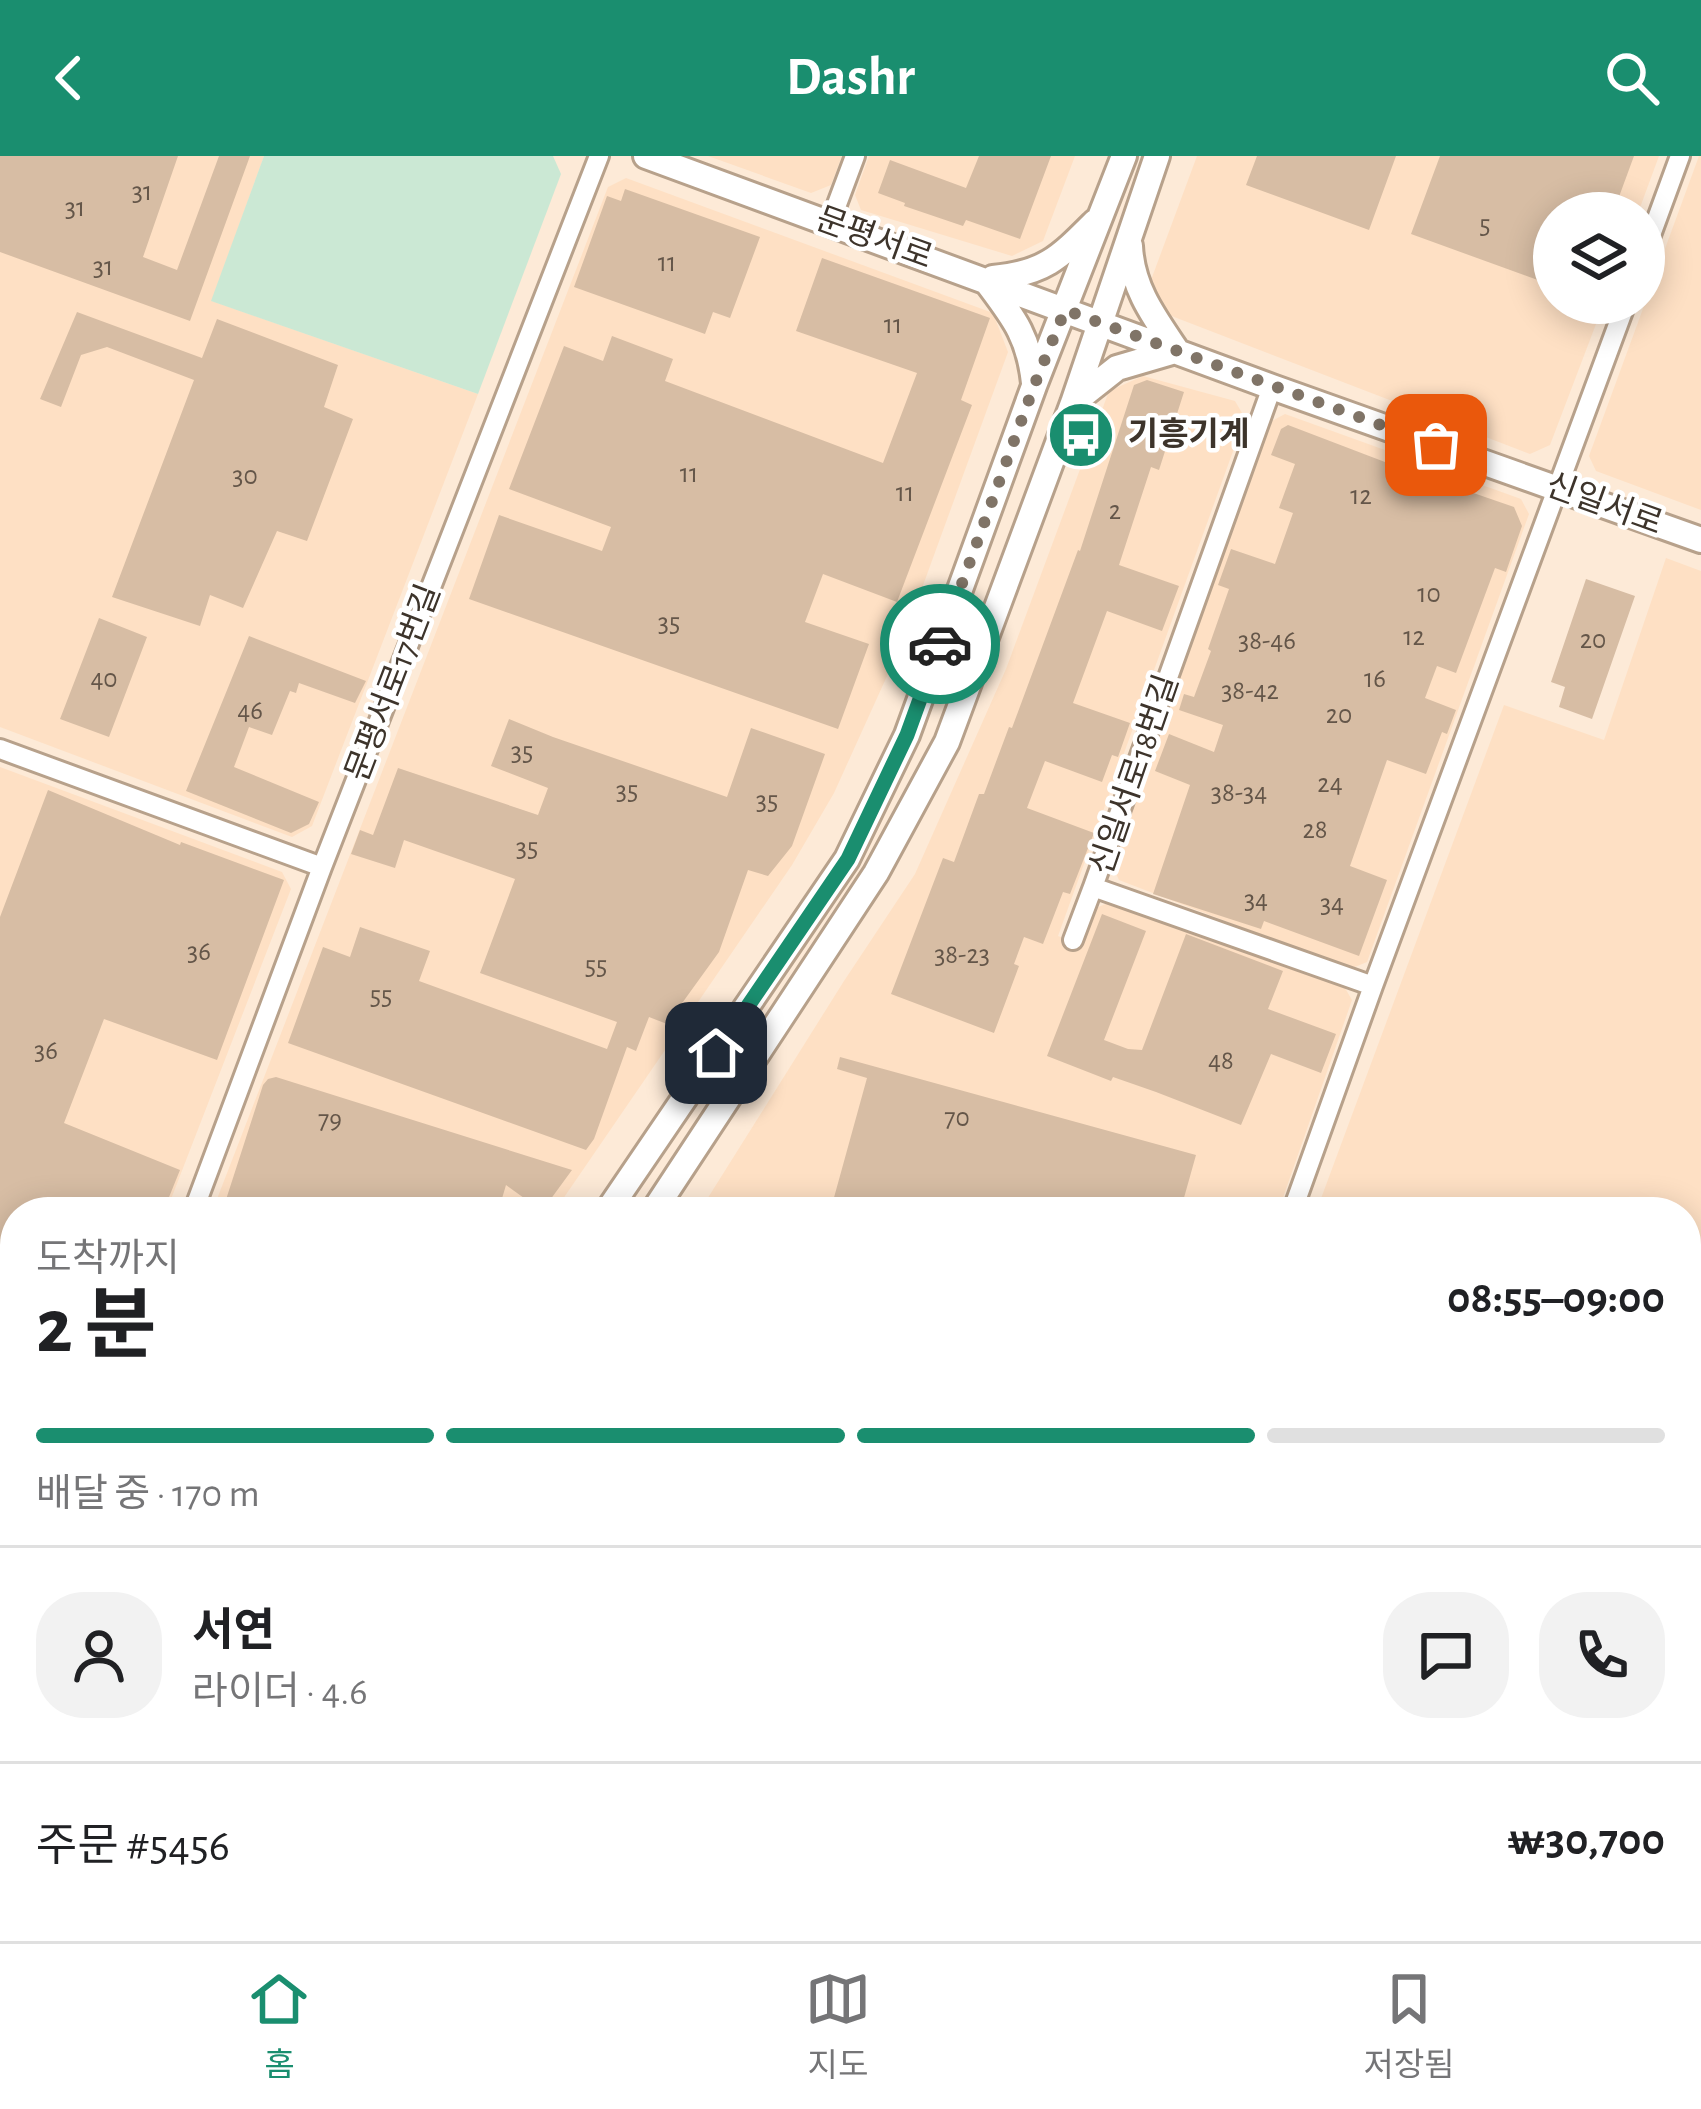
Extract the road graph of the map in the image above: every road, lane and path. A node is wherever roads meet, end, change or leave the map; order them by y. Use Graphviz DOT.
graph roads {
  1 [pos="598,156"];
  2 [pos="646,156"];
  3 [pos="855,156"];
  4 [pos="1124,156"];
  5 [pos="1157,156"];
  6 [pos="1680,156"];
  7 [pos="1665,197"];
  8 [pos="1103,214"];
  9 [pos="830,223"];
  10 [pos="1129,231"];
  11 [pos="984,279"];
  12 [pos="1065,310"];
  13 [pos="1100,323"];
  14 [pos="1618,324"];
  15 [pos="1177,351"];
  16 [pos="1034,386"];
  17 [pos="1272,387"];
  18 [pos="1072,403"];
  19 [pos="1558,488"];
  20 [pos="1701,540"];
  21 [pos="0,749"];
  22 [pos="322,867"];
  23 [pos="1093,887"];
  24 [pos="1073,940"];
  25 [pos="1372,986"];
  26 [pos="199,1197"];
  27 [pos="617,1197"];
  28 [pos="663,1197"];
  29 [pos="1297,1197"];
  1 -- 22 [label="street, 문평서로17번길"];
  2 -- 9 [label="main road, 문평서로"];
  3 -- 9 [label="street"];
  4 -- 8 [label="main road"];
  5 -- 10 [label="main road"];
  6 -- 7 [label="street"];
  8 -- 11 [label="main road"];
  8 -- 12 [label="main road"];
  9 -- 11 [label="main road, 문평서로"];
  10 -- 13 [label="main road"];
  10 -- 15 [label="main road"];
  11 -- 12 [label="main road, 문평서로"];
  11 -- 16 [label="main road"];
  12 -- 13 [label="main road, 문평서로"];
  12 -- 16 [label="main road"];
  13 -- 15 [label="main road, 신일서로"];
  13 -- 18 [label="main road"];
  14 -- 19 [label="street"];
  15 -- 17 [label="main road, 신일서로"];
  15 -- 18 [label="main road"];
  16 -- 27 [label="main road"];
  17 -- 19 [label="main road, 신일서로"];
  17 -- 23 [label="street, 신일서로18번길"];
  18 -- 28 [label="main road"];
  19 -- 20 [label="main road, 신일서로"];
  19 -- 25 [label="street"];
  21 -- 22 [label="street"];
  22 -- 26 [label="street, 문평서로17번길"];
  23 -- 24 [label="street"];
  23 -- 25 [label="street, 신일서로18번길"];
  25 -- 29 [label="street"];
}
